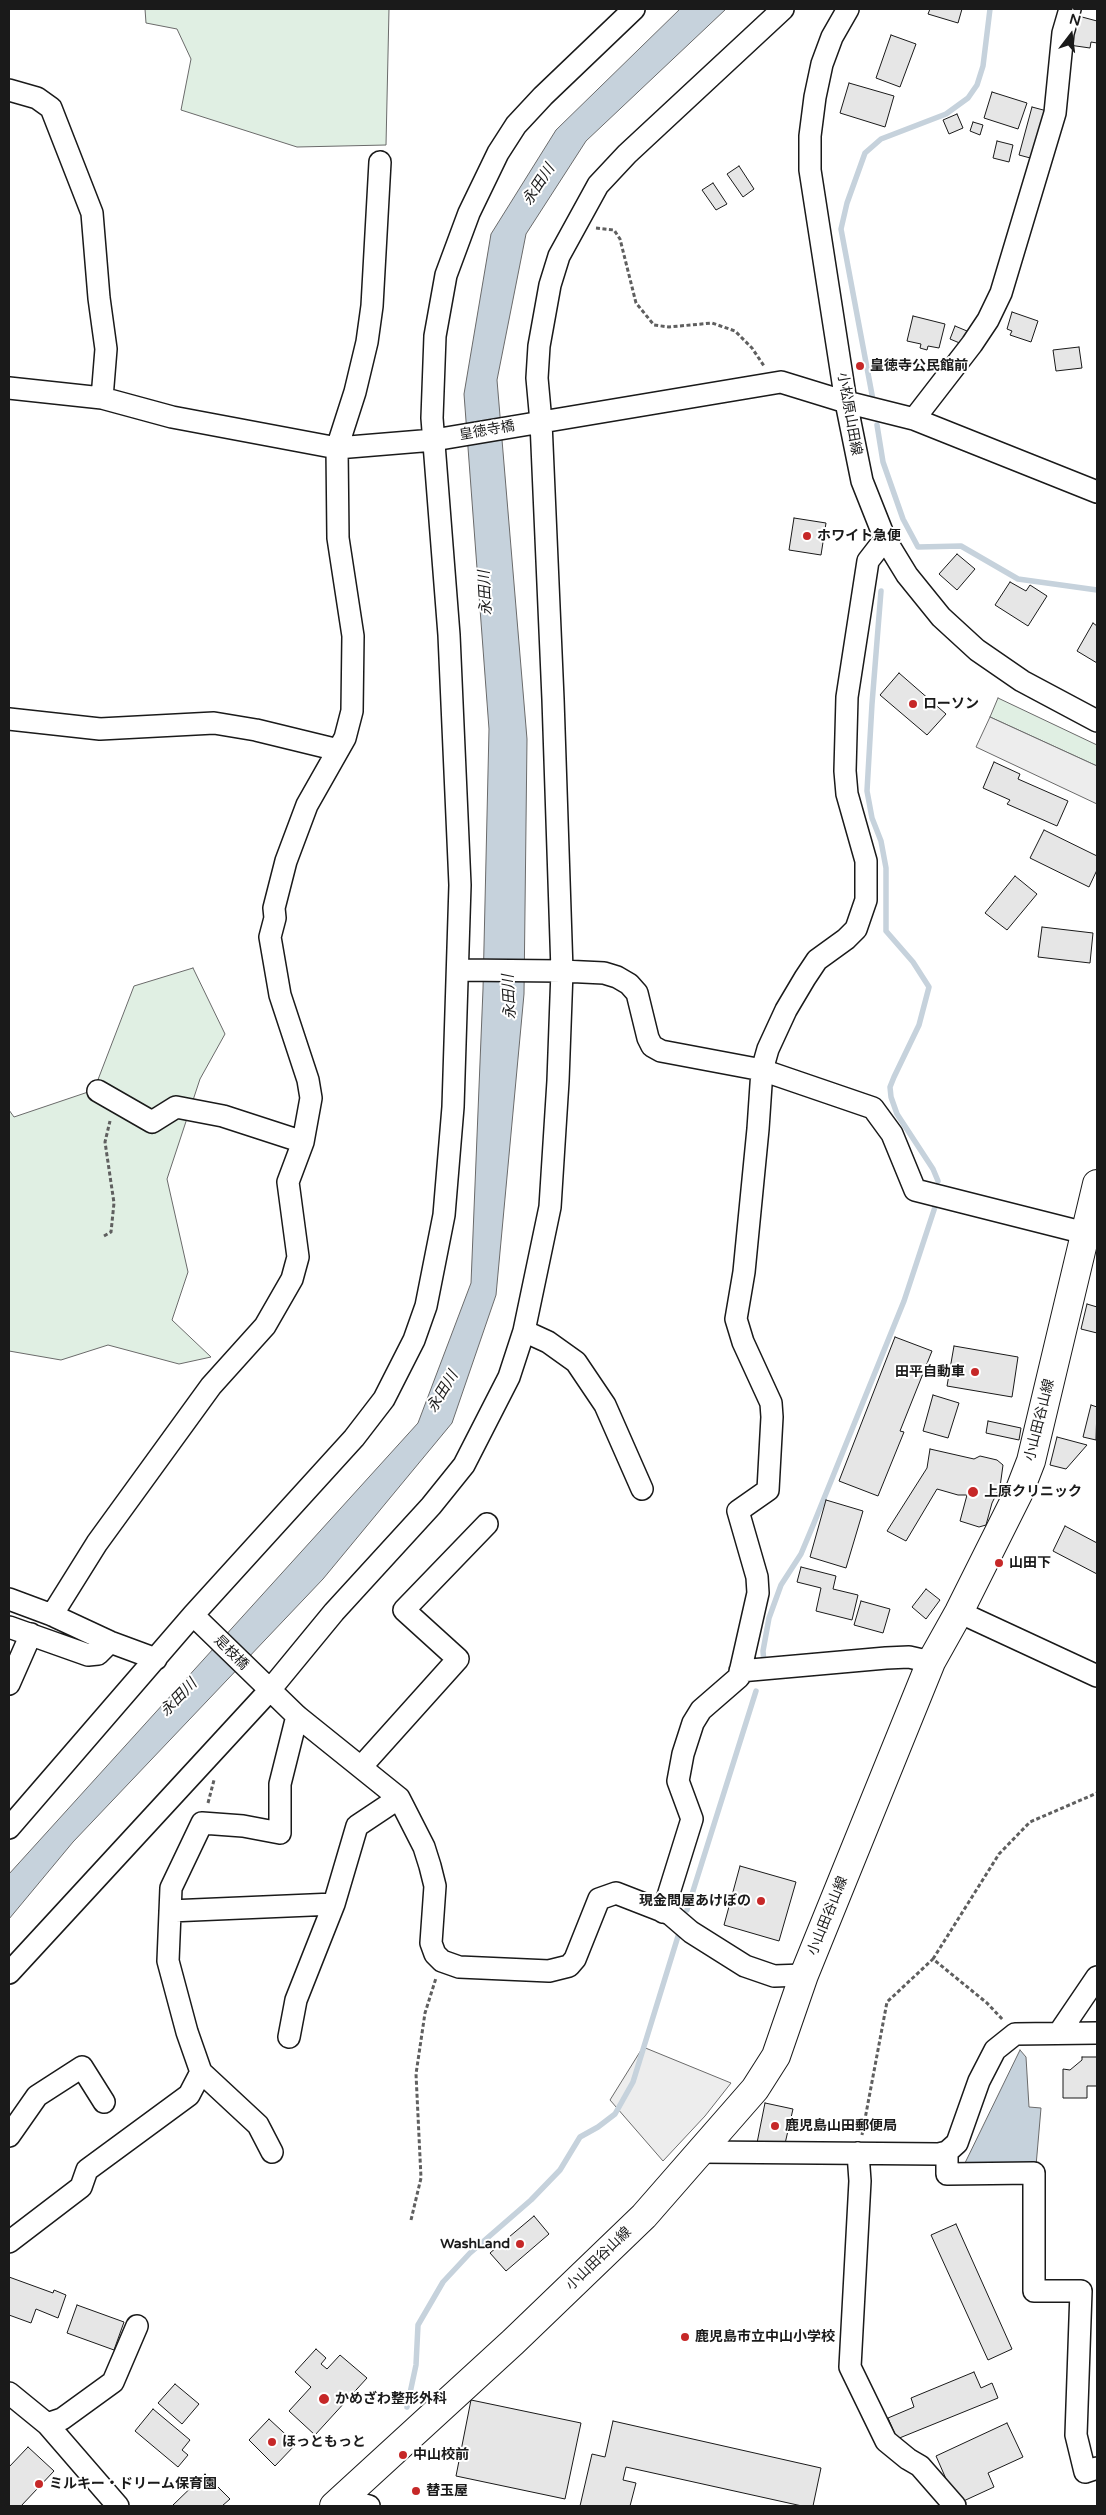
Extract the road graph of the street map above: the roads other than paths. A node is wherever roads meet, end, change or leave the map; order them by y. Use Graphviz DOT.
graph roads {
  1 [pos="634,9"];
  2 [pos="783,9"];
  3 [pos="848,9"];
  4 [pos="1070,9"];
  5 [pos="9,90"];
  6 [pos="380,162"];
  7 [pos="9,388"];
  8 [pos="102,398"];
  9 [pos="846,402"];
  10 [pos="914,419"];
  11 [pos="541,422"];
  12 [pos="434,440"];
  13 [pos="337,448"];
  14 [pos="1097,492"];
  15 [pos="885,539"];
  16 [pos="9,720"];
  17 [pos="1097,721"];
  18 [pos="338,750"];
  19 [pos="458,970"];
  20 [pos="562,971"];
  21 [pos="762,1070"];
  22 [pos="98,1091"];
  23 [pos="303,1142"];
  24 [pos="1097,1184"];
  25 [pos="1085,1233"];
  26 [pos="524,1331"];
  27 [pos="642,1489"];
  28 [pos="486,1524"];
  29 [pos="9,1599"];
  30 [pos="960,1612"];
  31 [pos="52,1615"];
  32 [pos="193,1616"];
  33 [pos="9,1627"];
  34 [pos="31,1634"];
  35 [pos="110,1642"];
  36 [pos="156,1660"];
  37 [pos="931,1662"];
  38 [pos="740,1671"];
  39 [pos="1097,1676"];
  40 [pos="9,1684"];
  41 [pos="269,1691"];
  42 [pos="297,1716"];
  43 [pos="361,1766"];
  44 [pos="399,1798"];
  45 [pos="9,1828"];
  46 [pos="334,1904"];
  47 [pos="170,1911"];
  48 [pos="663,1912"];
  49 [pos="9,1973"];
  50 [pos="804,1974"];
  51 [pos="1097,1977"];
  52 [pos="1059,2033"];
  53 [pos="1097,2033"];
  54 [pos="289,2037"];
  55 [pos="201,2072"];
  56 [pos="104,2102"];
  57 [pos="9,2136"];
  58 [pos="272,2152"];
  59 [pos="701,2152"];
  60 [pos="947,2152"];
  61 [pos="858,2153"];
  62 [pos="9,2242"];
  63 [pos="137,2326"];
  64 [pos="9,2394"];
  65 [pos="47,2424"];
  66 [pos="1097,2468"];
  67 [pos="349,2504"];
  68 [pos="118,2506"];
  69 [pos="955,2506"];
  1 -- 12 [label="street"];
  2 -- 11 [label="street"];
  3 -- 9 [label="street, 小松原山田線"];
  4 -- 10 [label="street"];
  5 -- 8 [label="street"];
  6 -- 13 [label="street"];
  7 -- 8 [label="street, 皇徳寺橋"];
  8 -- 13 [label="street, 皇徳寺橋"];
  9 -- 10 [label="street, 皇徳寺橋"];
  9 -- 11 [label="street, 皇徳寺橋"];
  9 -- 15 [label="street, 小松原山田線"];
  10 -- 14 [label="street, 皇徳寺橋"];
  11 -- 12 [label="street, 皇徳寺橋"];
  11 -- 20 [label="street"];
  12 -- 13 [label="street, 皇徳寺橋"];
  12 -- 19 [label="street"];
  13 -- 18 [label="street"];
  15 -- 17 [label="street, 小松原山田線"];
  15 -- 21 [label="street"];
  16 -- 18 [label="street"];
  18 -- 23 [label="street"];
  19 -- 20 [label="street"];
  19 -- 32 [label="street"];
  20 -- 21 [label="street"];
  20 -- 26 [label="street"];
  21 -- 25 [label="street"];
  21 -- 38 [label="street"];
  22 -- 23 [label="street"];
  23 -- 31 [label="street"];
  24 -- 25 [label="main road, 小山田谷山線"];
  25 -- 30 [label="main road, 小山田谷山線"];
  26 -- 27 [label="street"];
  26 -- 41 [label="street"];
  28 -- 43 [label="street"];
  29 -- 31 [label="street"];
  30 -- 37 [label="main road, 小山田谷山線"];
  30 -- 39 [label="street"];
  31 -- 35 [label="street"];
  32 -- 36 [label="street"];
  32 -- 41 [label="street, 是枝橋"];
  33 -- 34 [label="street"];
  34 -- 35 [label="street"];
  34 -- 40 [label="street"];
  35 -- 36 [label="street"];
  36 -- 45 [label="street"];
  37 -- 38 [label="street"];
  37 -- 50 [label="main road, 小山田谷山線"];
  38 -- 48 [label="street"];
  41 -- 42 [label="street, 是枝橋"];
  41 -- 49 [label="street"];
  42 -- 43 [label="street, 是枝橋"];
  42 -- 47 [label="street"];
  43 -- 44 [label="street, 是枝橋"];
  44 -- 46 [label="street"];
  44 -- 48 [label="street"];
  46 -- 47 [label="street"];
  46 -- 54 [label="street"];
  47 -- 55 [label="street"];
  48 -- 50 [label="street"];
  50 -- 59 [label="main road, 小山田谷山線"];
  51 -- 52 [label="street"];
  52 -- 53 [label="street"];
  52 -- 60 [label="street"];
  55 -- 58 [label="street"];
  55 -- 62 [label="street"];
  56 -- 57 [label="street"];
  59 -- 61 [label="street"];
  59 -- 67 [label="main road, 小山田谷山線"];
  60 -- 61 [label="street"];
  60 -- 66 [label="street"];
  61 -- 69 [label="street"];
  63 -- 65 [label="street"];
  64 -- 65 [label="street"];
  65 -- 68 [label="street"];
}
